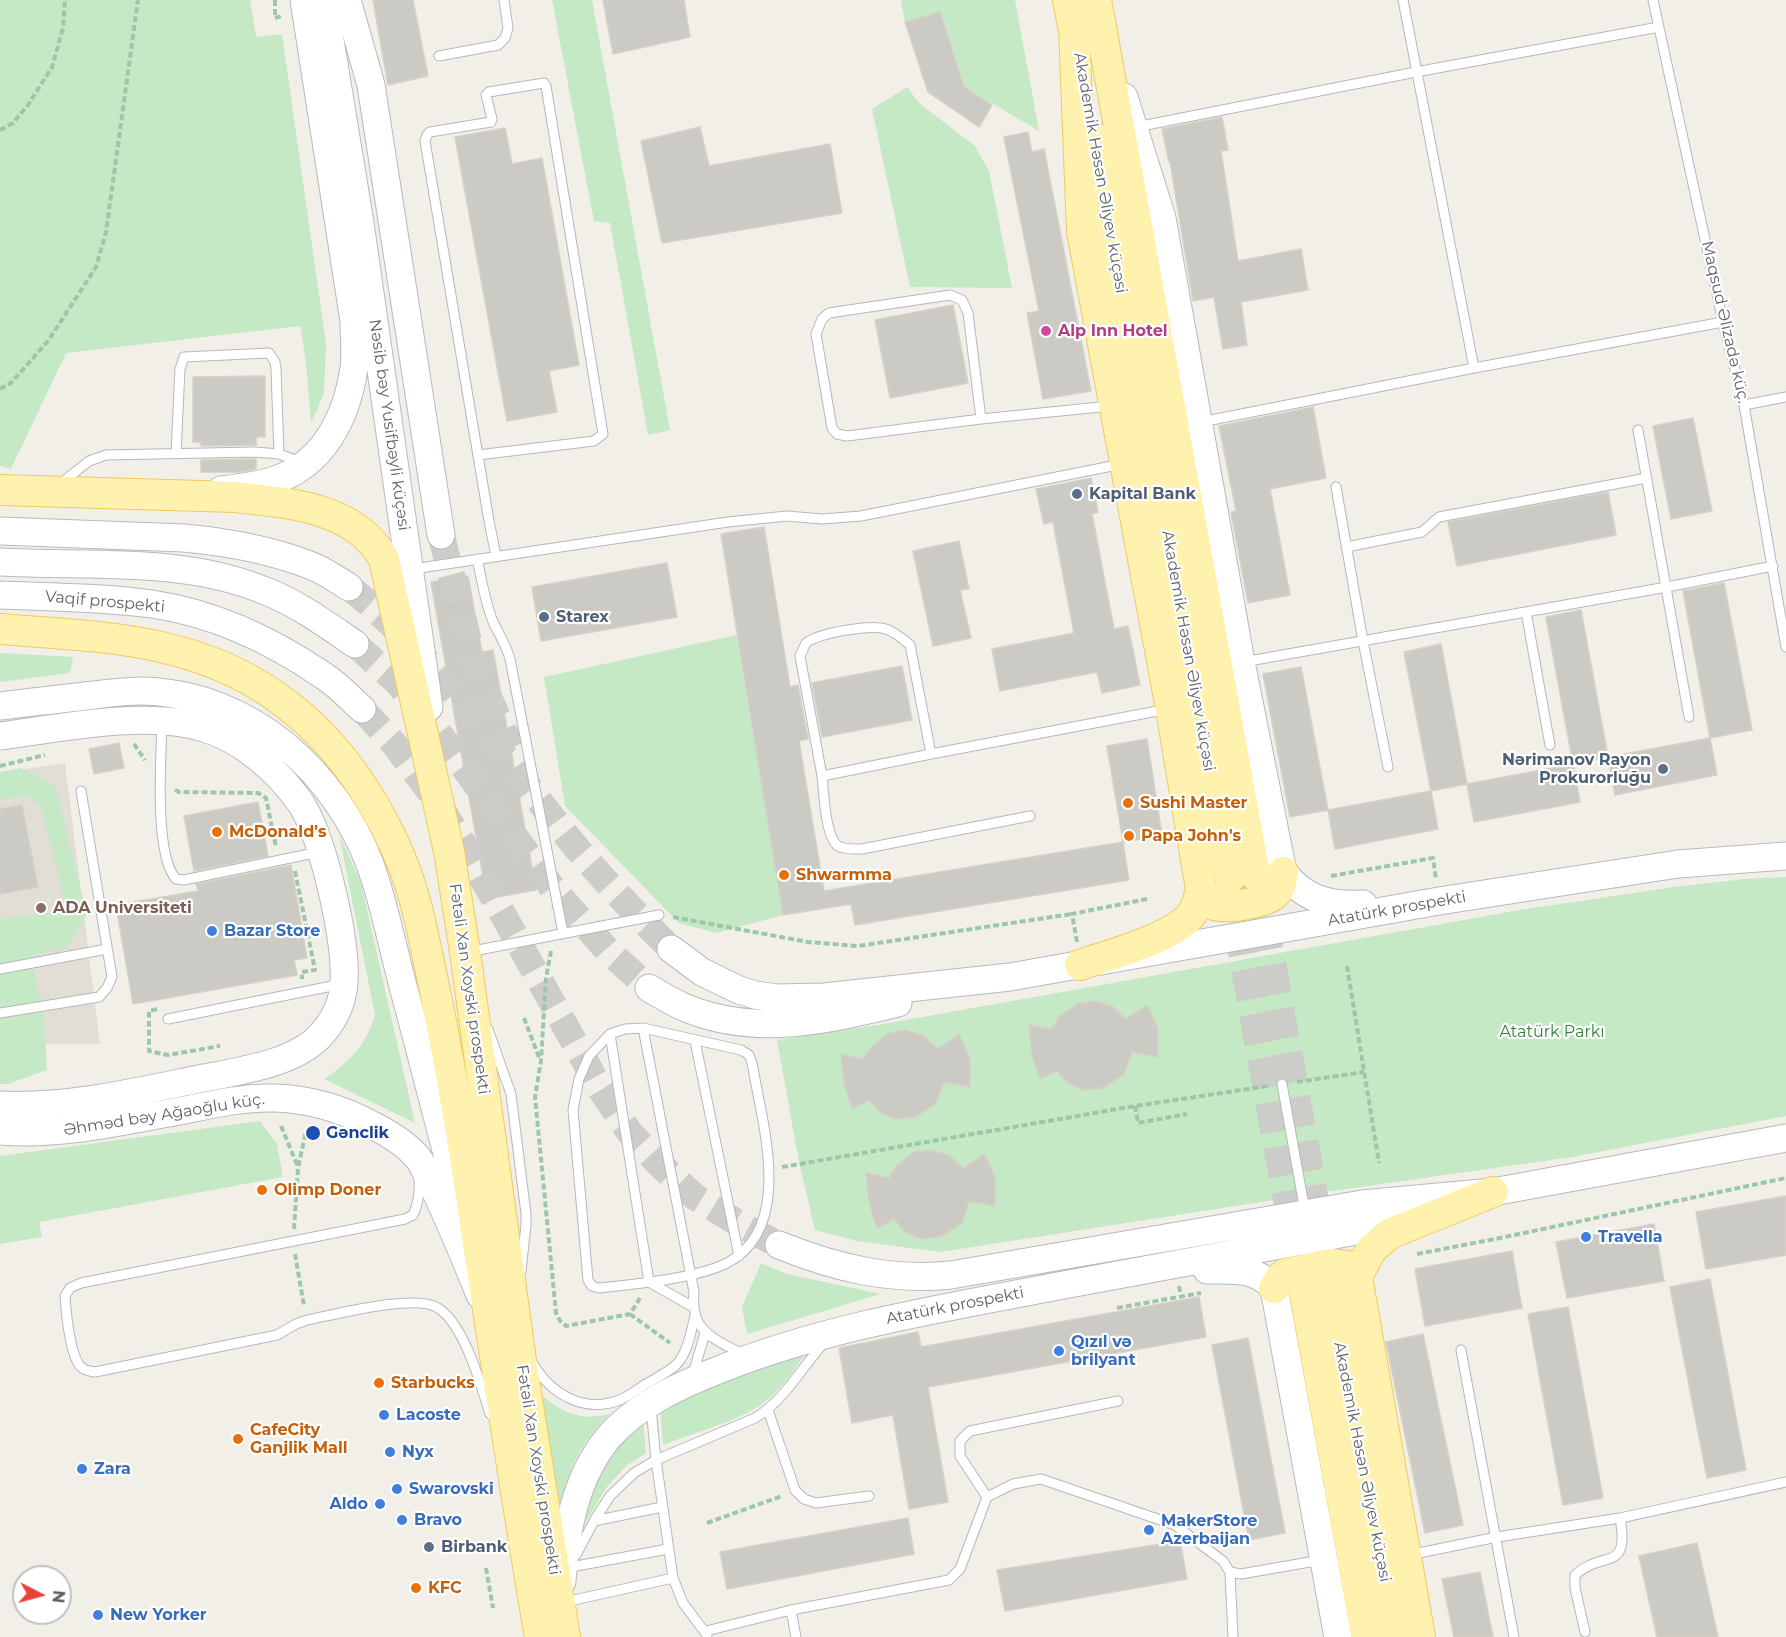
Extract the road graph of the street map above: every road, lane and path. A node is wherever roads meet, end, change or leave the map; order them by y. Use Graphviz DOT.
graph roads {
  1 [pos="64,0"];
  2 [pos="138,0"];
  3 [pos="275,0"];
  4 [pos="304,0"];
  5 [pos="321,0"];
  6 [pos="347,0"];
  7 [pos="504,0"];
  8 [pos="1403,0"];
  9 [pos="1653,0"];
  10 [pos="1084,12"];
  11 [pos="274,18"];
  12 [pos="1659,27"];
  13 [pos="439,56"];
  14 [pos="1416,72"];
  15 [pos="1134,128"];
  16 [pos="0,130"];
  17 [pos="1723,322"];
  18 [pos="1474,368"];
  19 [pos="0,389"];
  20 [pos="1786,398"];
  21 [pos="1744,405"];
  22 [pos="1114,406"];
  23 [pos="981,419"];
  24 [pos="1199,423"];
  25 [pos="1638,430"];
  26 [pos="176,454"];
  27 [pos="279,454"];
  28 [pos="478,455"];
  29 [pos="1125,463"];
  30 [pos="304,464"];
  31 [pos="1647,478"];
  32 [pos="1336,487"];
  33 [pos="0,490"];
  34 [pos="51,491"];
  35 [pos="187,496"];
  36 [pos="0,531"];
  37 [pos="441,535"];
  38 [pos="1346,547"];
  39 [pos="496,556"];
  40 [pos="477,559"];
  41 [pos="0,562"];
  42 [pos="1773,566"];
  43 [pos="410,570"];
  44 [pos="349,587"];
  45 [pos="1667,587"];
  46 [pos="0,595"];
  47 [pos="1526,612"];
  48 [pos="0,629"];
  49 [pos="1363,641"];
  50 [pos="355,644"];
  51 [pos="1786,647"];
  52 [pos="1241,662"];
  53 [pos="0,706"];
  54 [pos="362,709"];
  55 [pos="1171,709"];
  56 [pos="1689,717"];
  57 [pos="162,722"];
  58 [pos="0,736"];
  59 [pos="1550,745"];
  60 [pos="931,754"];
  61 [pos="1388,767"];
  62 [pos="822,776"];
  63 [pos="81,791"];
  64 [pos="1030,816"];
  65 [pos="449,850"];
  66 [pos="321,852"];
  67 [pos="1786,856"];
  68 [pos="1256,875"];
  69 [pos="1330,876"];
  70 [pos="1201,889"];
  71 [pos="1147,899"];
  72 [pos="1439,901"];
  73 [pos="1072,914"];
  74 [pos="659,915"];
  75 [pos="563,933"];
  76 [pos="107,949"];
  77 [pos="671,949"];
  78 [pos="467,963"];
  79 [pos="1080,965"];
  80 [pos="1347,966"];
  81 [pos="0,969"];
  82 [pos="1010,977"];
  83 [pos="344,983"];
  84 [pos="650,988"];
  85 [pos="0,1012"];
  86 [pos="168,1018"];
  87 [pos="524,1018"];
  88 [pos="642,1028"];
  89 [pos="610,1034"];
  90 [pos="695,1041"];
  91 [pos="220,1046"];
  92 [pos="168,1055"];
  93 [pos="541,1061"];
  94 [pos="1364,1072"];
  95 [pos="1282,1084"];
  96 [pos="0,1105"];
  97 [pos="1135,1106"];
  98 [pos="1187,1114"];
  99 [pos="281,1126"];
  100 [pos="0,1131"];
  101 [pos="306,1131"];
  102 [pos="1786,1138"];
  103 [pos="1786,1144"];
  104 [pos="1752,1145"];
  105 [pos="419,1160"];
  106 [pos="1379,1163"];
  107 [pos="298,1168"];
  108 [pos="770,1169"];
  109 [pos="1786,1178"];
  110 [pos="1493,1192"];
  111 [pos="1305,1214"];
  112 [pos="293,1242"];
  113 [pos="779,1245"];
  114 [pos="1417,1254"];
  115 [pos="740,1256"];
  116 [pos="1146,1270"];
  117 [pos="691,1274"];
  118 [pos="649,1282"];
  119 [pos="1330,1284"];
  120 [pos="1274,1288"];
  121 [pos="1181,1297"];
  122 [pos="1117,1308"];
  123 [pos="694,1312"];
  124 [pos="630,1314"];
  125 [pos="503,1321"];
  126 [pos="836,1331"];
  127 [pos="705,1333"];
  128 [pos="670,1343"];
  129 [pos="1461,1350"];
  130 [pos="749,1358"];
  131 [pos="692,1381"];
  132 [pos="1118,1401"];
  133 [pos="651,1403"];
  134 [pos="768,1410"];
  135 [pos="493,1422"];
  136 [pos="497,1433"];
  137 [pos="656,1460"];
  138 [pos="1786,1482"];
  139 [pos="869,1496"];
  140 [pos="987,1497"];
  141 [pos="518,1500"];
  142 [pos="771,1501"];
  143 [pos="662,1507"];
  144 [pos="1620,1518"];
  145 [pos="594,1521"];
  146 [pos="706,1523"];
  147 [pos="1497,1537"];
  148 [pos="668,1549"];
  149 [pos="1406,1555"];
  150 [pos="1324,1560"];
  151 [pos="486,1568"];
  152 [pos="571,1568"];
  153 [pos="1230,1572"];
  154 [pos="674,1578"];
  155 [pos="493,1608"];
  156 [pos="791,1610"];
  157 [pos="543,1624"];
  158 [pos="1585,1632"];
  159 [pos="707,1634"];
  160 [pos="566,1637"];
  161 [pos="796,1637"];
  162 [pos="1233,1637"];
  163 [pos="1338,1637"];
  164 [pos="1367,1637"];
  165 [pos="1395,1637"];
  166 [pos="1420,1637"];
  167 [pos="1514,1637"];
  1 -- 16 [label="path"];
  2 -- 19 [label="path"];
  3 -- 11 [label="path"];
  4 -- 30 [label="main road"];
  5 -- 43 [label="main road, Nəsib bəy Yusifbəyli küçəsi"];
  6 -- 37 [label="main road"];
  7 -- 13 [label="lane"];
  8 -- 14 [label="lane"];
  9 -- 12 [label="lane, Maqsud Əlizadə küç."];
  10 -- 15 [label="main road"];
  10 -- 22 [label="main road"];
  10 -- 68 [label="main road, Akademik Həsən Əliyev küçəsi"];
  12 -- 14 [label="lane"];
  12 -- 17 [label="lane, Maqsud Əlizadə küç."];
  14 -- 15 [label="lane"];
  14 -- 18 [label="lane"];
  15 -- 24 [label="main road"];
  17 -- 18 [label="lane"];
  17 -- 21 [label="lane, Maqsud Əlizadə küç."];
  18 -- 24 [label="lane"];
  20 -- 21 [label="lane"];
  21 -- 42 [label="lane, Maqsud Əlizadə küç."];
  22 -- 23 [label="lane"];
  22 -- 29 [label="main road"];
  23 -- 23 [label="lane"];
  24 -- 52 [label="main road"];
  25 -- 31 [label="lane"];
  26 -- 27 [label="lane"];
  26 -- 27 [label="lane"];
  26 -- 34 [label="lane"];
  27 -- 30 [label="lane"];
  28 -- 28 [label="lane"];
  28 -- 39 [label="lane"];
  29 -- 39 [label="lane"];
  29 -- 55 [label="main road"];
  30 -- 35 [label="main road"];
  31 -- 38 [label="lane"];
  31 -- 45 [label="lane"];
  32 -- 38 [label="lane"];
  33 -- 34 [label="main road"];
  34 -- 35 [label="main road"];
  35 -- 65 [label="main road, Fətəli Xan Xoyski prospekti"];
  36 -- 44 [label="main road"];
  38 -- 49 [label="lane"];
  39 -- 40 [label="lane"];
  40 -- 43 [label="lane"];
  40 -- 75 [label="lane"];
  41 -- 50 [label="main road, Vaqif prospekti"];
  42 -- 45 [label="lane"];
  42 -- 51 [label="lane, Maqsud Əlizadə küç."];
  43 -- 65 [label="main road, Nəsib bəy Yusifbəyli küçəsi"];
  45 -- 47 [label="lane"];
  45 -- 56 [label="lane"];
  46 -- 54 [label="main road, Vaqif prospekti"];
  47 -- 49 [label="lane"];
  47 -- 59 [label="lane"];
  48 -- 125 [label="main road, Fətəli Xan Xoyski prospekti"];
  49 -- 52 [label="lane"];
  49 -- 61 [label="lane"];
  52 -- 68 [label="main road"];
  53 -- 125 [label="main road"];
  55 -- 60 [label="lane"];
  55 -- 70 [label="main road"];
  57 -- 58 [label="main road, Əhməd bəy Ağaoğlu küç."];
  57 -- 66 [label="main road, Əhməd bəy Ağaoğlu küç."];
  57 -- 66 [label="lane"];
  60 -- 62 [label="lane"];
  60 -- 62 [label="lane"];
  62 -- 64 [label="lane"];
  63 -- 76 [label="lane"];
  65 -- 78 [label="main road, Fətəli Xan Xoyski prospekti"];
  66 -- 83 [label="main road, Əhməd bəy Ağaoğlu küç."];
  67 -- 72 [label="main road, Atatürk prospekti"];
  68 -- 70 [label="main road"];
  68 -- 72 [label="main road"];
  69 -- 72 [label="path"];
  70 -- 79 [label="main road"];
  71 -- 73 [label="path"];
  72 -- 79 [label="main road, Atatürk prospekti"];
  73 -- 74 [label="path"];
  73 -- 79 [label="path"];
  74 -- 75 [label="lane"];
  75 -- 78 [label="lane"];
  75 -- 93 [label="path"];
  76 -- 81 [label="lane"];
  76 -- 85 [label="lane"];
  77 -- 82 [label="main road, Atatürk prospekti"];
  78 -- 125 [label="main road, Fətəli Xan Xoyski prospekti"];
  79 -- 82 [label="main road, Atatürk prospekti"];
  80 -- 94 [label="path"];
  82 -- 84 [label="main road, Atatürk prospekti"];
  83 -- 86 [label="lane"];
  83 -- 96 [label="main road, Əhməd bəy Ağaoğlu küç."];
  87 -- 93 [label="path"];
  88 -- 89 [label="lane"];
  88 -- 90 [label="lane"];
  88 -- 117 [label="lane"];
  89 -- 118 [label="lane"];
  89 -- 118 [label="lane"];
  90 -- 108 [label="lane"];
  90 -- 115 [label="lane"];
  91 -- 92 [label="path"];
  93 -- 124 [label="path"];
  94 -- 95 [label="path"];
  94 -- 106 [label="path"];
  95 -- 97 [label="path"];
  95 -- 111 [label="lane"];
  97 -- 98 [label="path"];
  97 -- 108 [label="path"];
  99 -- 107 [label="path"];
  100 -- 105 [label="main road, Əhməd bəy Ağaoğlu küç."];
  101 -- 107 [label="path"];
  102 -- 104 [label="main road, Atatürk prospekti"];
  103 -- 104 [label="main road"];
  104 -- 110 [label="main road, Atatürk prospekti"];
  105 -- 112 [label="lane"];
  105 -- 125 [label="main road"];
  107 -- 112 [label="path"];
  108 -- 115 [label="lane"];
  109 -- 114 [label="path"];
  110 -- 111 [label="main road, Atatürk prospekti"];
  110 -- 116 [label="main road, Atatürk prospekti"];
  110 -- 119 [label="main road"];
  111 -- 113 [label="main road, Atatürk prospekti"];
  112 -- 135 [label="lane"];
  115 -- 117 [label="lane"];
  116 -- 120 [label="main road"];
  116 -- 126 [label="main road, Atatürk prospekti"];
  117 -- 118 [label="lane"];
  117 -- 123 [label="lane"];
  118 -- 123 [label="lane"];
  118 -- 124 [label="path"];
  119 -- 120 [label="main road"];
  119 -- 149 [label="main road"];
  119 -- 164 [label="main road, Akademik Həsən Əliyev küçəsi"];
  119 -- 165 [label="main road, Akademik Həsən Əliyev küçəsi"];
  120 -- 150 [label="main road"];
  121 -- 122 [label="path"];
  123 -- 125 [label="lane"];
  123 -- 127 [label="lane"];
  124 -- 128 [label="path"];
  125 -- 141 [label="main road, Fətəli Xan Xoyski prospekti"];
  125 -- 157 [label="main road, Fətəli Xan Xoyski prospekti"];
  126 -- 130 [label="main road, Atatürk prospekti"];
  126 -- 134 [label="lane"];
  127 -- 130 [label="lane"];
  127 -- 131 [label="lane"];
  129 -- 147 [label="lane"];
  130 -- 131 [label="main road, Atatürk prospekti"];
  131 -- 133 [label="main road, Atatürk prospekti"];
  132 -- 140 [label="lane"];
  133 -- 137 [label="lane"];
  133 -- 157 [label="main road, Atatürk prospekti"];
  134 -- 137 [label="lane"];
  134 -- 139 [label="lane"];
  136 -- 141 [label="lane"];
  137 -- 143 [label="lane"];
  137 -- 145 [label="lane"];
  138 -- 144 [label="lane"];
  140 -- 153 [label="lane"];
  140 -- 156 [label="lane"];
  141 -- 157 [label="main road, Fətəli Xan Xoyski prospekti"];
  142 -- 146 [label="path"];
  143 -- 145 [label="lane"];
  143 -- 148 [label="lane"];
  144 -- 147 [label="lane"];
  144 -- 158 [label="lane"];
  145 -- 152 [label="lane"];
  147 -- 149 [label="lane"];
  147 -- 167 [label="lane"];
  148 -- 152 [label="lane"];
  148 -- 154 [label="lane"];
  149 -- 166 [label="main road"];
  150 -- 153 [label="lane"];
  150 -- 163 [label="main road"];
  151 -- 155 [label="path"];
  152 -- 157 [label="lane"];
  153 -- 162 [label="lane"];
  154 -- 157 [label="lane"];
  154 -- 159 [label="lane"];
  156 -- 159 [label="lane"];
  156 -- 161 [label="lane"];
  157 -- 160 [label="main road, Fətəli Xan Xoyski prospekti"];
}
